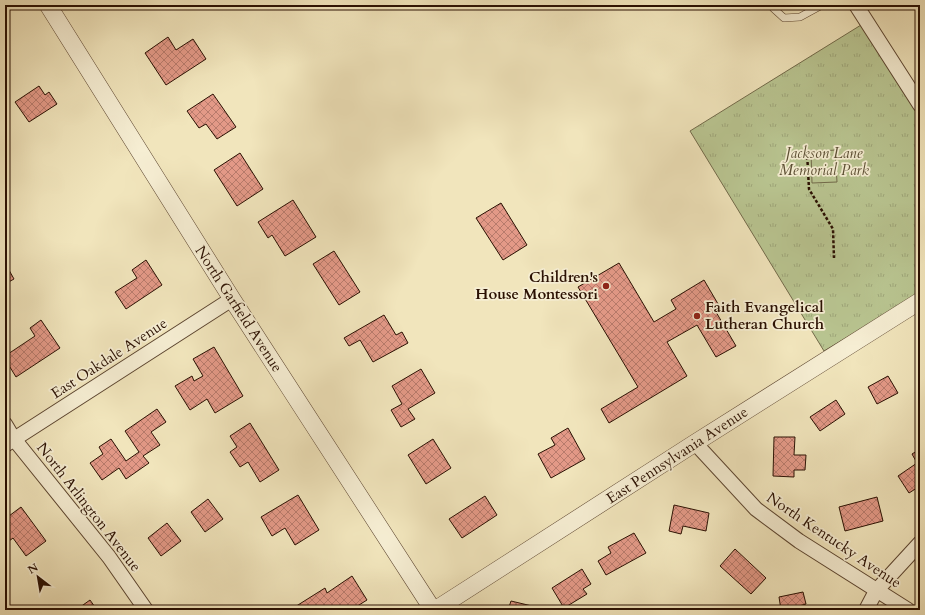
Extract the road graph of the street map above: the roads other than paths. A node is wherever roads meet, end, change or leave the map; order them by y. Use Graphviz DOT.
graph roads {
  1 [pos="48,5"];
  2 [pos="772,5"];
  3 [pos="822,5"];
  4 [pos="856,5"];
  5 [pos="920,105"];
  6 [pos="232,299"];
  7 [pos="920,302"];
  8 [pos="5,424"];
  9 [pos="10,442"];
  10 [pos="695,443"];
  11 [pos="920,543"];
  12 [pos="876,591"];
  13 [pos="146,610"];
  14 [pos="434,610"];
  15 [pos="866,610"];
  16 [pos="908,610"];
  1 -- 6 [label="street, North Garfield Avenue"];
  2 -- 3 [label="lane"];
  4 -- 5 [label="street"];
  6 -- 9 [label="street, East Oakdale Avenue"];
  6 -- 14 [label="street, North Garfield Avenue"];
  7 -- 10 [label="street, East Pennsylvania Avenue"];
  8 -- 9 [label="street, North Arlington Avenue"];
  9 -- 13 [label="street, North Arlington Avenue"];
  10 -- 12 [label="street, North Kentucky Avenue"];
  10 -- 14 [label="street, East Pennsylvania Avenue"];
  11 -- 12 [label="street"];
  12 -- 15 [label="street"];
  12 -- 16 [label="street, North Kentucky Avenue"];
}
